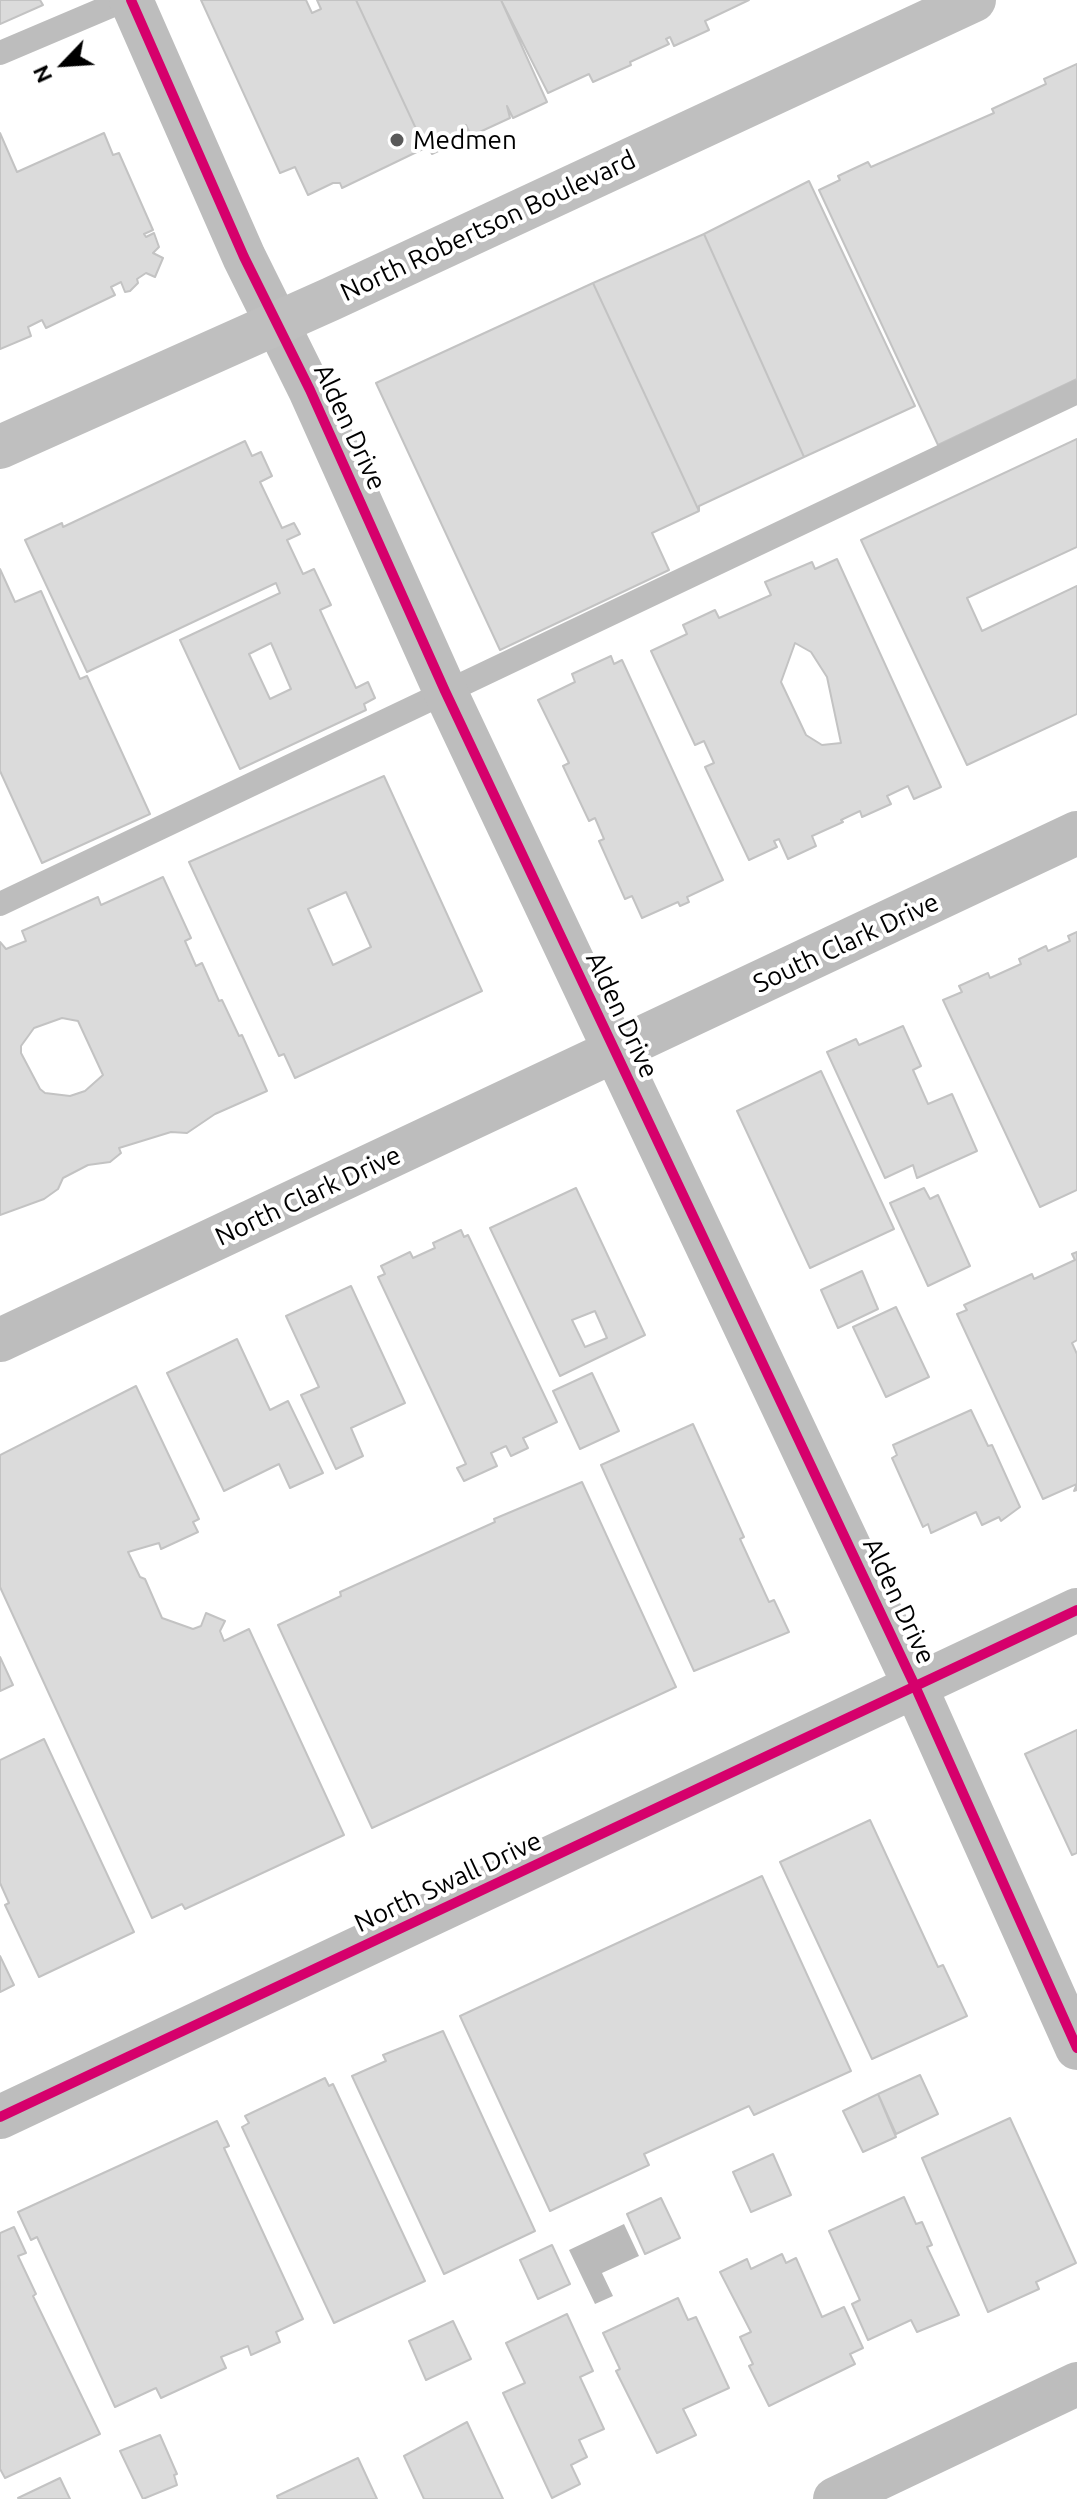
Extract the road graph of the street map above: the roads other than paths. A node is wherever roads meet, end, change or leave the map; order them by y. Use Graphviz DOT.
graph roads {
  1 [pos="125,0"];
  2 [pos="131,0"];
  3 [pos="974,0"];
  4 [pos="0,53"];
  5 [pos="277,323"];
  6 [pos="1077,392"];
  7 [pos="0,447"];
  8 [pos="445,691"];
  9 [pos="1077,833"];
  10 [pos="0,904"];
  11 [pos="616,1053"];
  12 [pos="0,1340"];
  13 [pos="1077,1610"];
  14 [pos="915,1686"];
  15 [pos="1077,2048"];
  16 [pos="0,2117"];
  17 [pos="1077,2384"];
  18 [pos="835,2499"];
  1 -- 4 [label="lane"];
  2 -- 5 [label="street, Alden Drive"];
  3 -- 5 [label="street, North Robertson Boulevard"];
  5 -- 7 [label="street, North Robertson Boulevard"];
  5 -- 8 [label="street, Alden Drive"];
  6 -- 8 [label="lane"];
  8 -- 10 [label="lane"];
  8 -- 11 [label="street, Alden Drive"];
  9 -- 11 [label="street, South Clark Drive"];
  11 -- 12 [label="street, North Clark Drive"];
  11 -- 14 [label="street, Alden Drive"];
  13 -- 14 [label="street, North Swall Drive"];
  14 -- 15 [label="street, Alden Drive"];
  14 -- 16 [label="street, North Swall Drive"];
  17 -- 18 [label="street"];
}
